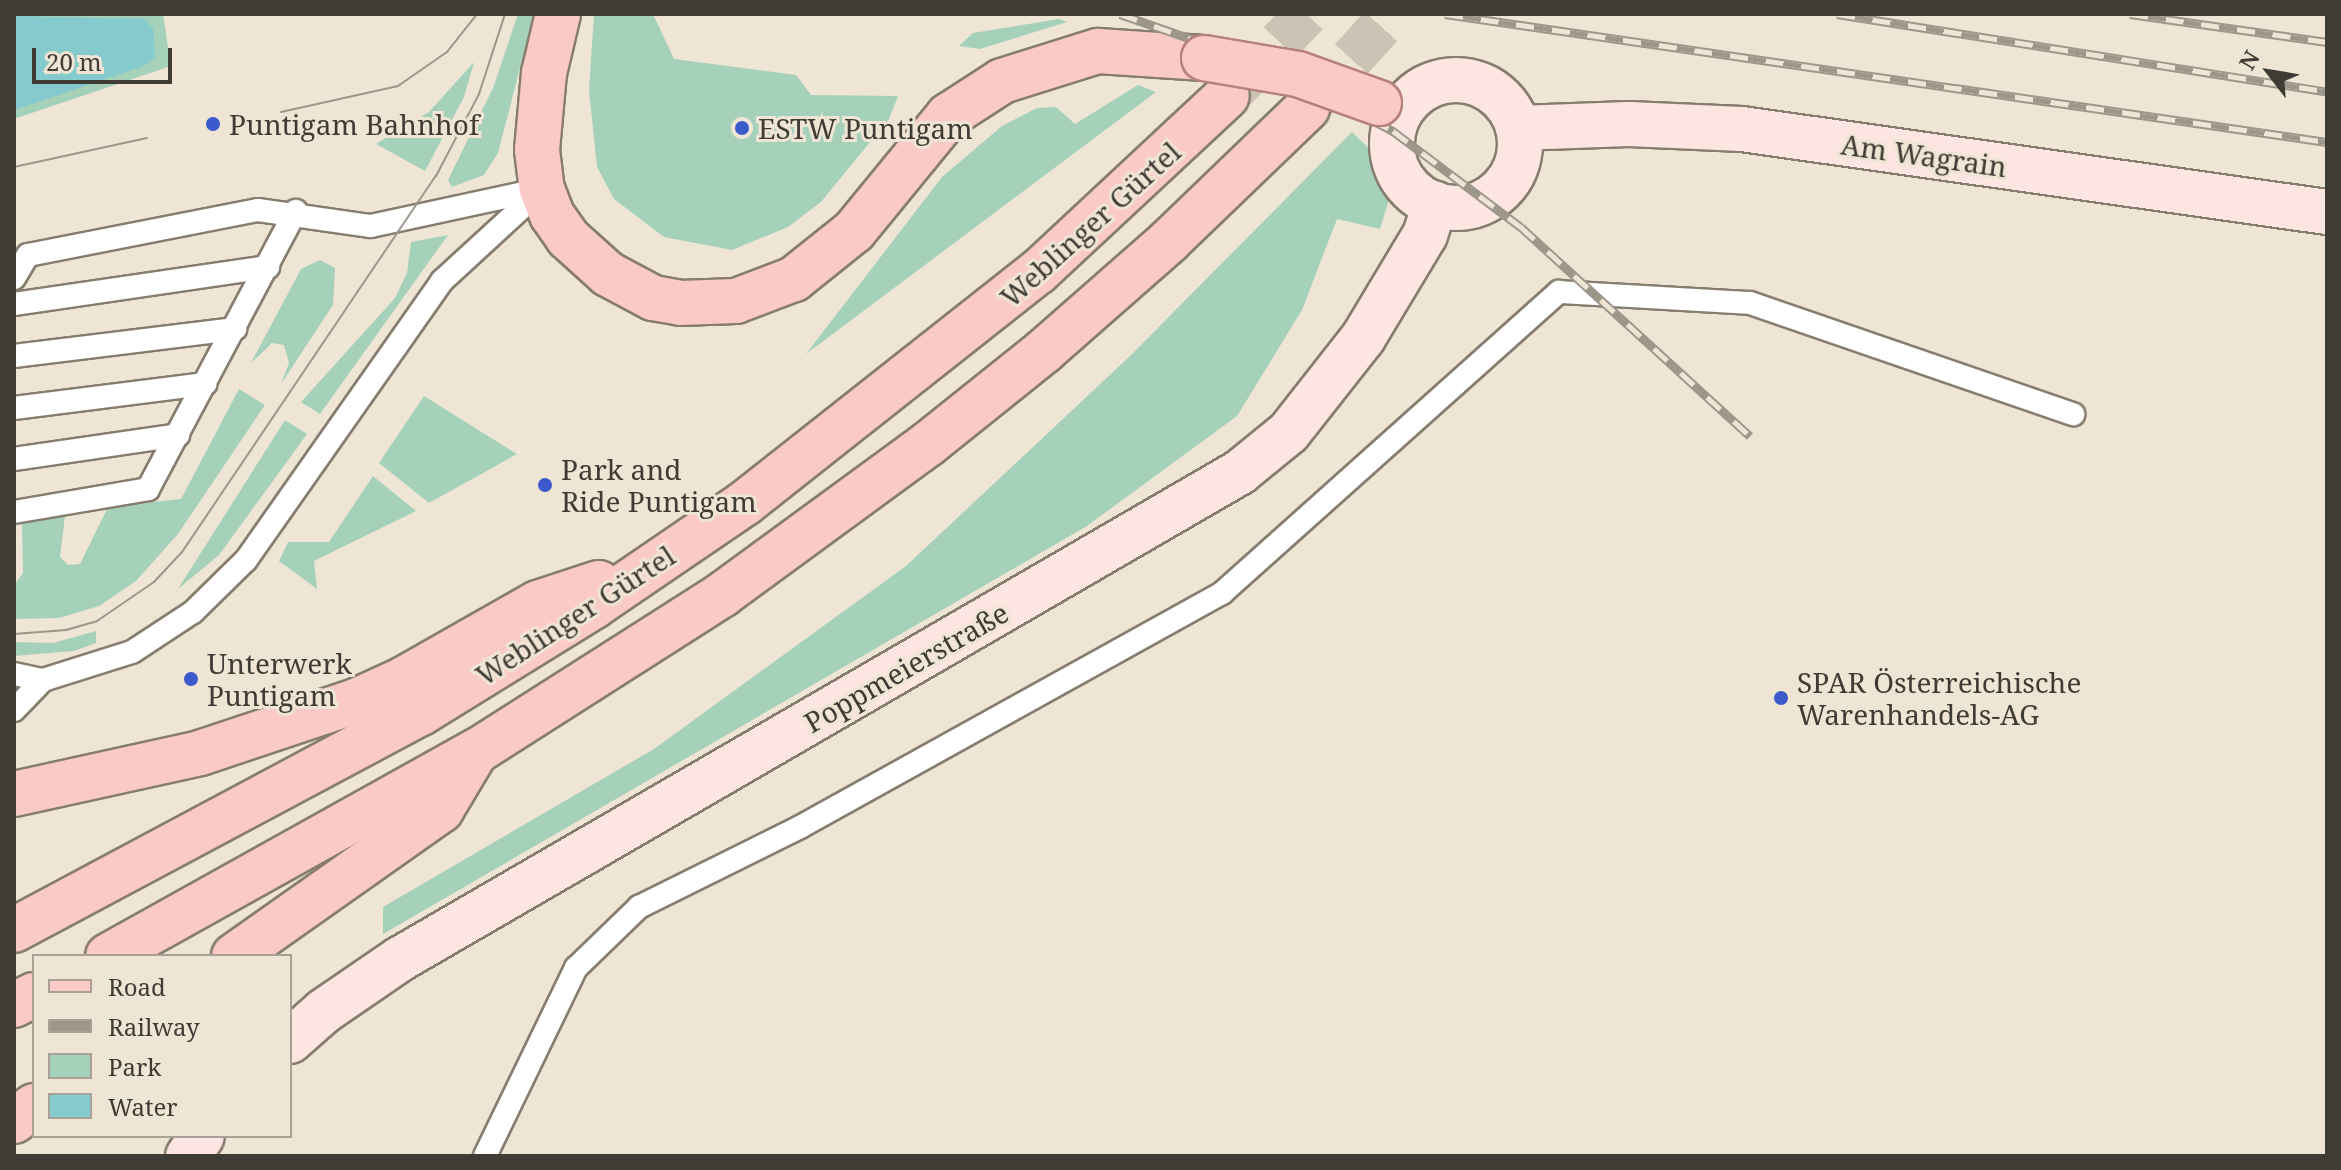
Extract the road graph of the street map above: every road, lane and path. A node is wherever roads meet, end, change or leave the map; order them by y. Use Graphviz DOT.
graph roads {
  1 [pos="558,14"];
  2 [pos="1227,96"];
  3 [pos="1307,108"];
  4 [pos="1389,109"];
  5 [pos="1518,128"];
  6 [pos="542,189"];
  7 [pos="1435,204"];
  8 [pos="296,211"];
  9 [pos="2327,212"];
  10 [pos="268,267"];
  11 [pos="14,278"];
  12 [pos="14,304"];
  13 [pos="235,329"];
  14 [pos="14,356"];
  15 [pos="205,384"];
  16 [pos="14,408"];
  17 [pos="2073,414"];
  18 [pos="178,435"];
  19 [pos="14,459"];
  20 [pos="14,512"];
  21 [pos="658,563"];
  22 [pos="14,674"];
  23 [pos="43,680"];
  24 [pos="14,710"];
  25 [pos="477,751"];
  26 [pos="14,794"];
  27 [pos="14,930"];
  28 [pos="112,954"];
  29 [pos="237,954"];
  30 [pos="32,996"];
  31 [pos="14,1005"];
  32 [pos="292,1039"];
  33 [pos="32,1108"];
  34 [pos="14,1121"];
  35 [pos="201,1138"];
  36 [pos="188,1156"];
  37 [pos="485,1156"];
  1 -- 6 [label="main road"];
  2 -- 21 [label="main road, Weblinger Gürtel"];
  3 -- 25 [label="main road"];
  4 -- 5 [label="street"];
  4 -- 6 [label="main road, bridge"];
  4 -- 7 [label="street"];
  5 -- 7 [label="street"];
  5 -- 9 [label="street, Am Wagrain"];
  6 -- 8 [label="lane"];
  6 -- 23 [label="lane"];
  7 -- 32 [label="street, Poppmeierstraße"];
  8 -- 10 [label="lane"];
  8 -- 11 [label="lane"];
  10 -- 12 [label="lane"];
  10 -- 13 [label="lane"];
  13 -- 14 [label="lane"];
  13 -- 15 [label="lane"];
  15 -- 16 [label="lane"];
  15 -- 18 [label="lane"];
  17 -- 37 [label="lane"];
  18 -- 19 [label="lane"];
  18 -- 20 [label="lane"];
  21 -- 26 [label="main road"];
  21 -- 27 [label="main road, Weblinger Gürtel"];
  22 -- 23 [label="lane"];
  23 -- 24 [label="lane"];
  25 -- 28 [label="main road"];
  25 -- 29 [label="main road"];
  30 -- 31 [label="main road"];
  33 -- 34 [label="main road"];
  35 -- 36 [label="street"];
}
